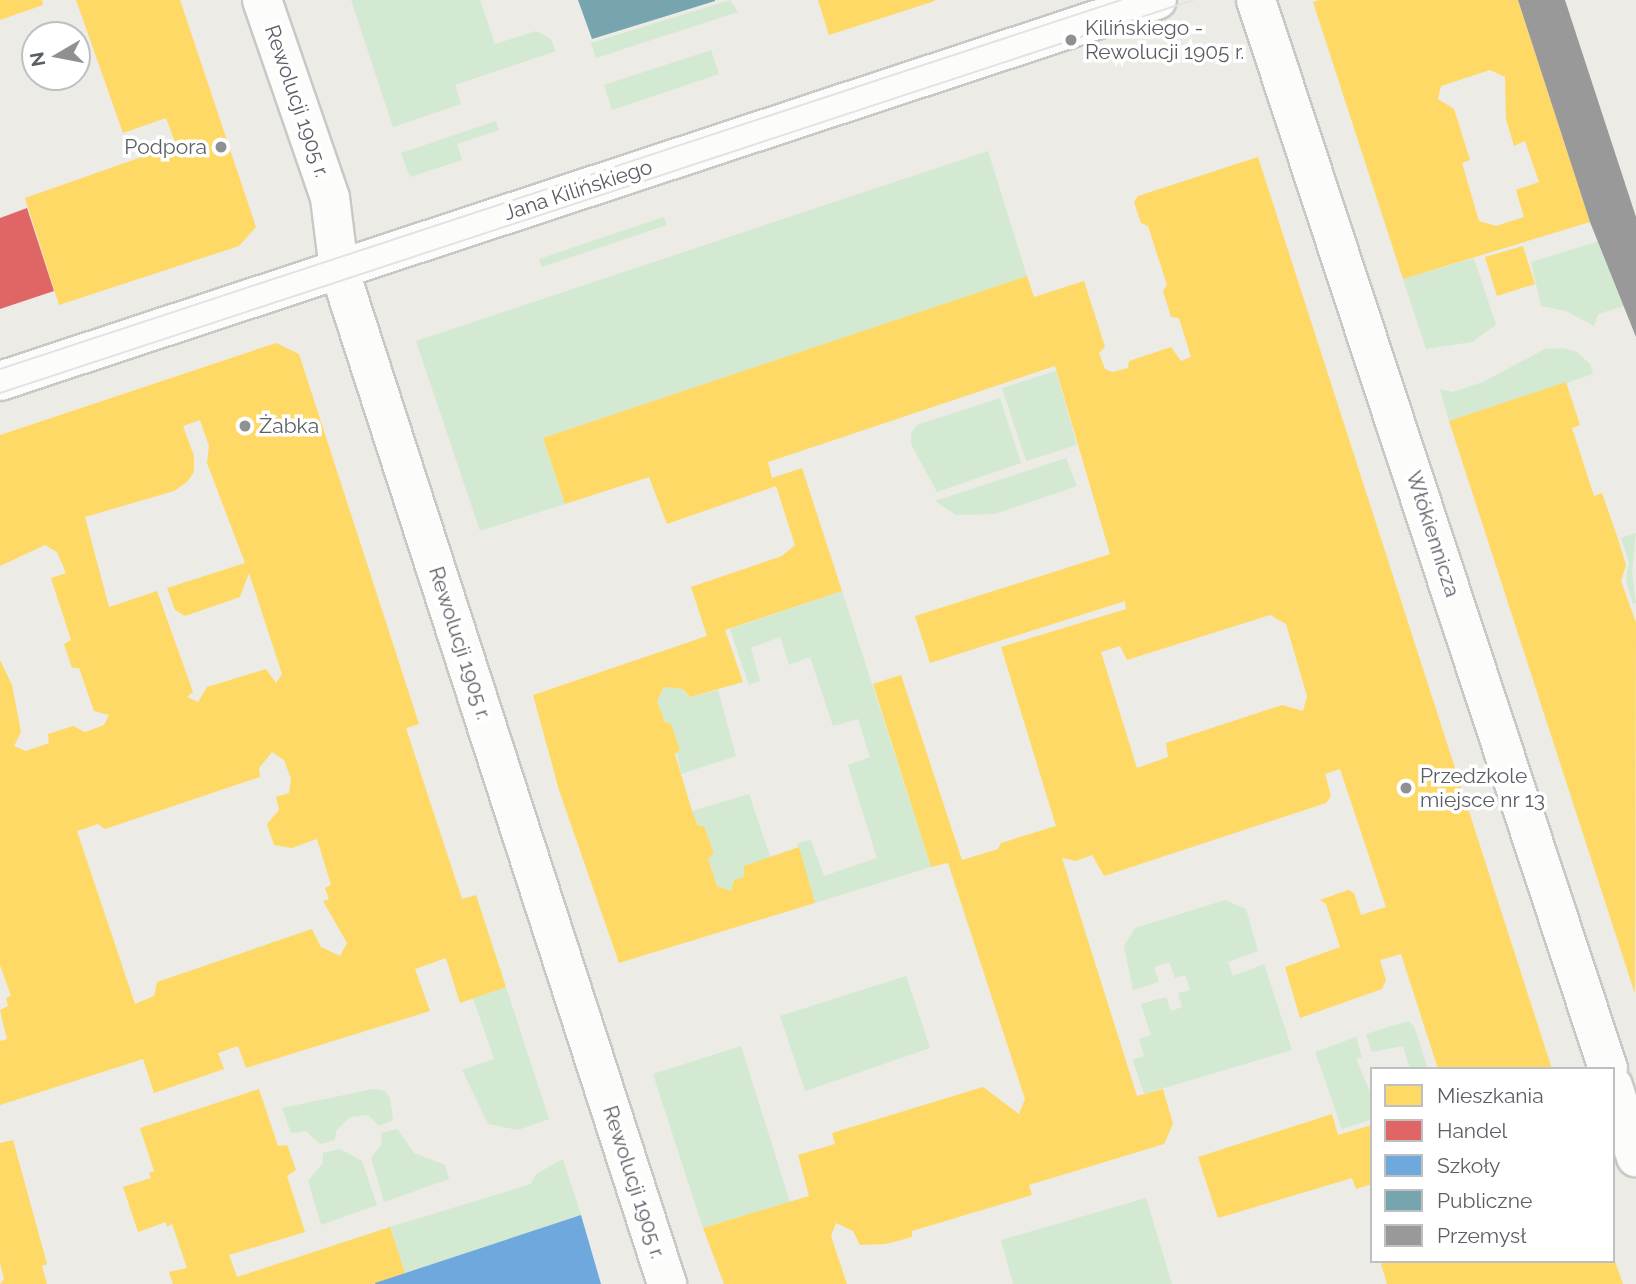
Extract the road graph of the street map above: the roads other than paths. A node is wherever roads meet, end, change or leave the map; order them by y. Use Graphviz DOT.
graph roads {
  1 [pos="262,0"];
  2 [pos="1157,0"];
  3 [pos="1256,0"];
  4 [pos="339,269"];
  5 [pos="0,381"];
  6 [pos="1636,1060"];
  7 [pos="1608,1067"];
  8 [pos="1615,1067"];
  9 [pos="1615,1092"];
  10 [pos="1636,1157"];
  11 [pos="667,1284"];
  1 -- 4 [label="street, Rewolucji 1905 r."];
  2 -- 4 [label="street, Jana Kilińskiego"];
  3 -- 7 [label="street, Włókiennicza"];
  4 -- 5 [label="street, Jana Kilińskiego"];
  4 -- 11 [label="street, Rewolucji 1905 r."];
  6 -- 8 [label="street"];
  9 -- 10 [label="street"];
}
